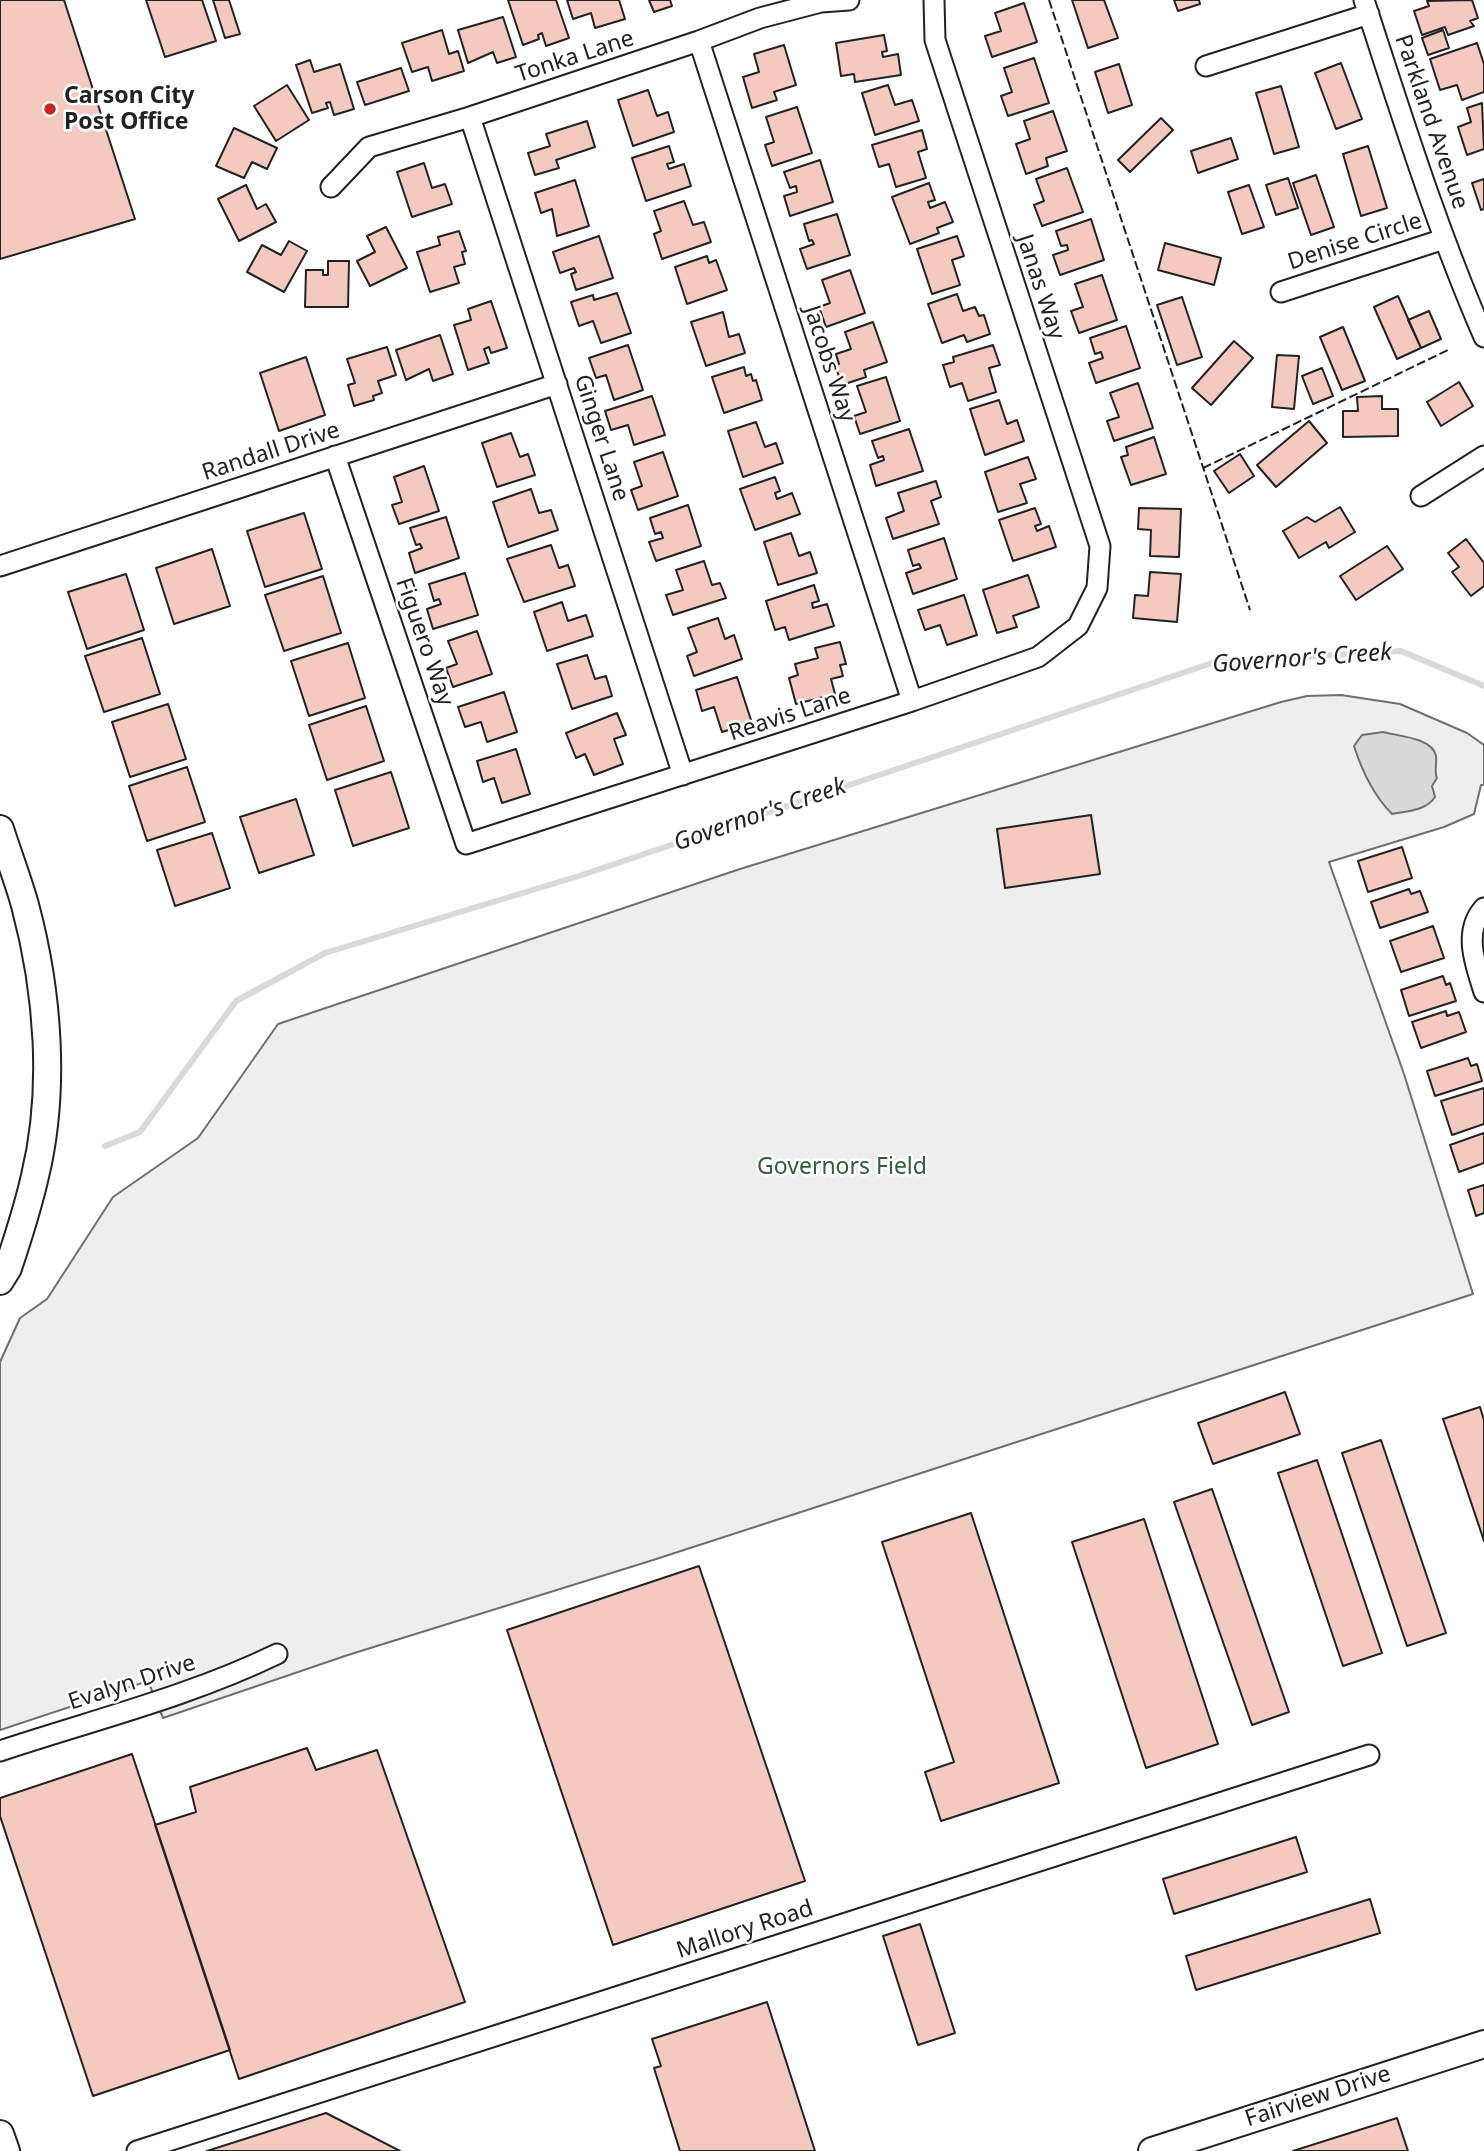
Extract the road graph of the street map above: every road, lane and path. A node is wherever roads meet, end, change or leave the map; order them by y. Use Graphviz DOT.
graph roads {
  1 [pos="849,0"];
  2 [pos="934,0"];
  3 [pos="1367,7"];
  4 [pos="699,41"];
  5 [pos="1206,66"];
  6 [pos="470,117"];
  7 [pos="331,187"];
  8 [pos="1444,239"];
  9 [pos="1281,292"];
  10 [pos="1484,337"];
  11 [pos="557,384"];
  12 [pos="335,456"];
  13 [pos="1484,456"];
  14 [pos="1421,495"];
  15 [pos="0,566"];
  16 [pos="1097,588"];
  17 [pos="912,701"];
  18 [pos="682,775"];
  19 [pos="0,829"];
  20 [pos="466,844"];
  21 [pos="1484,908"];
  22 [pos="1484,992"];
  23 [pos="0,1281"];
  24 [pos="277,1654"];
  25 [pos="0,1751"];
  26 [pos="1368,1755"];
  27 [pos="1482,2051"];
  28 [pos="0,2134"];
  29 [pos="6,2151"];
  30 [pos="137,2151"];
  31 [pos="1152,2151"];
  1 -- 4 [label="street, Tonka Lane"];
  2 -- 16 [label="street, Janas Way"];
  3 -- 5 [label="street"];
  3 -- 8 [label="street, Parkland Avenue"];
  4 -- 6 [label="street, Tonka Lane"];
  4 -- 17 [label="street, Jacobs Way"];
  6 -- 7 [label="street, Tonka Lane"];
  6 -- 11 [label="street, Ginger Lane"];
  8 -- 9 [label="street, Denise Circle"];
  8 -- 10 [label="street, Parkland Avenue"];
  11 -- 12 [label="street, Randall Drive"];
  11 -- 18 [label="street, Ginger Lane"];
  12 -- 15 [label="street, Randall Drive"];
  12 -- 20 [label="street, Figuero Way"];
  13 -- 14 [label="street"];
  16 -- 17 [label="street, Reavis Lane"];
  17 -- 18 [label="street, Reavis Lane"];
  18 -- 20 [label="street, Reavis Lane"];
  19 -- 23 [label="street"];
  21 -- 22 [label="street"];
  24 -- 25 [label="street, Evalyn Drive"];
  26 -- 30 [label="street, Mallory Road"];
  27 -- 31 [label="street, Fairview Drive"];
  28 -- 29 [label="street"];
}
